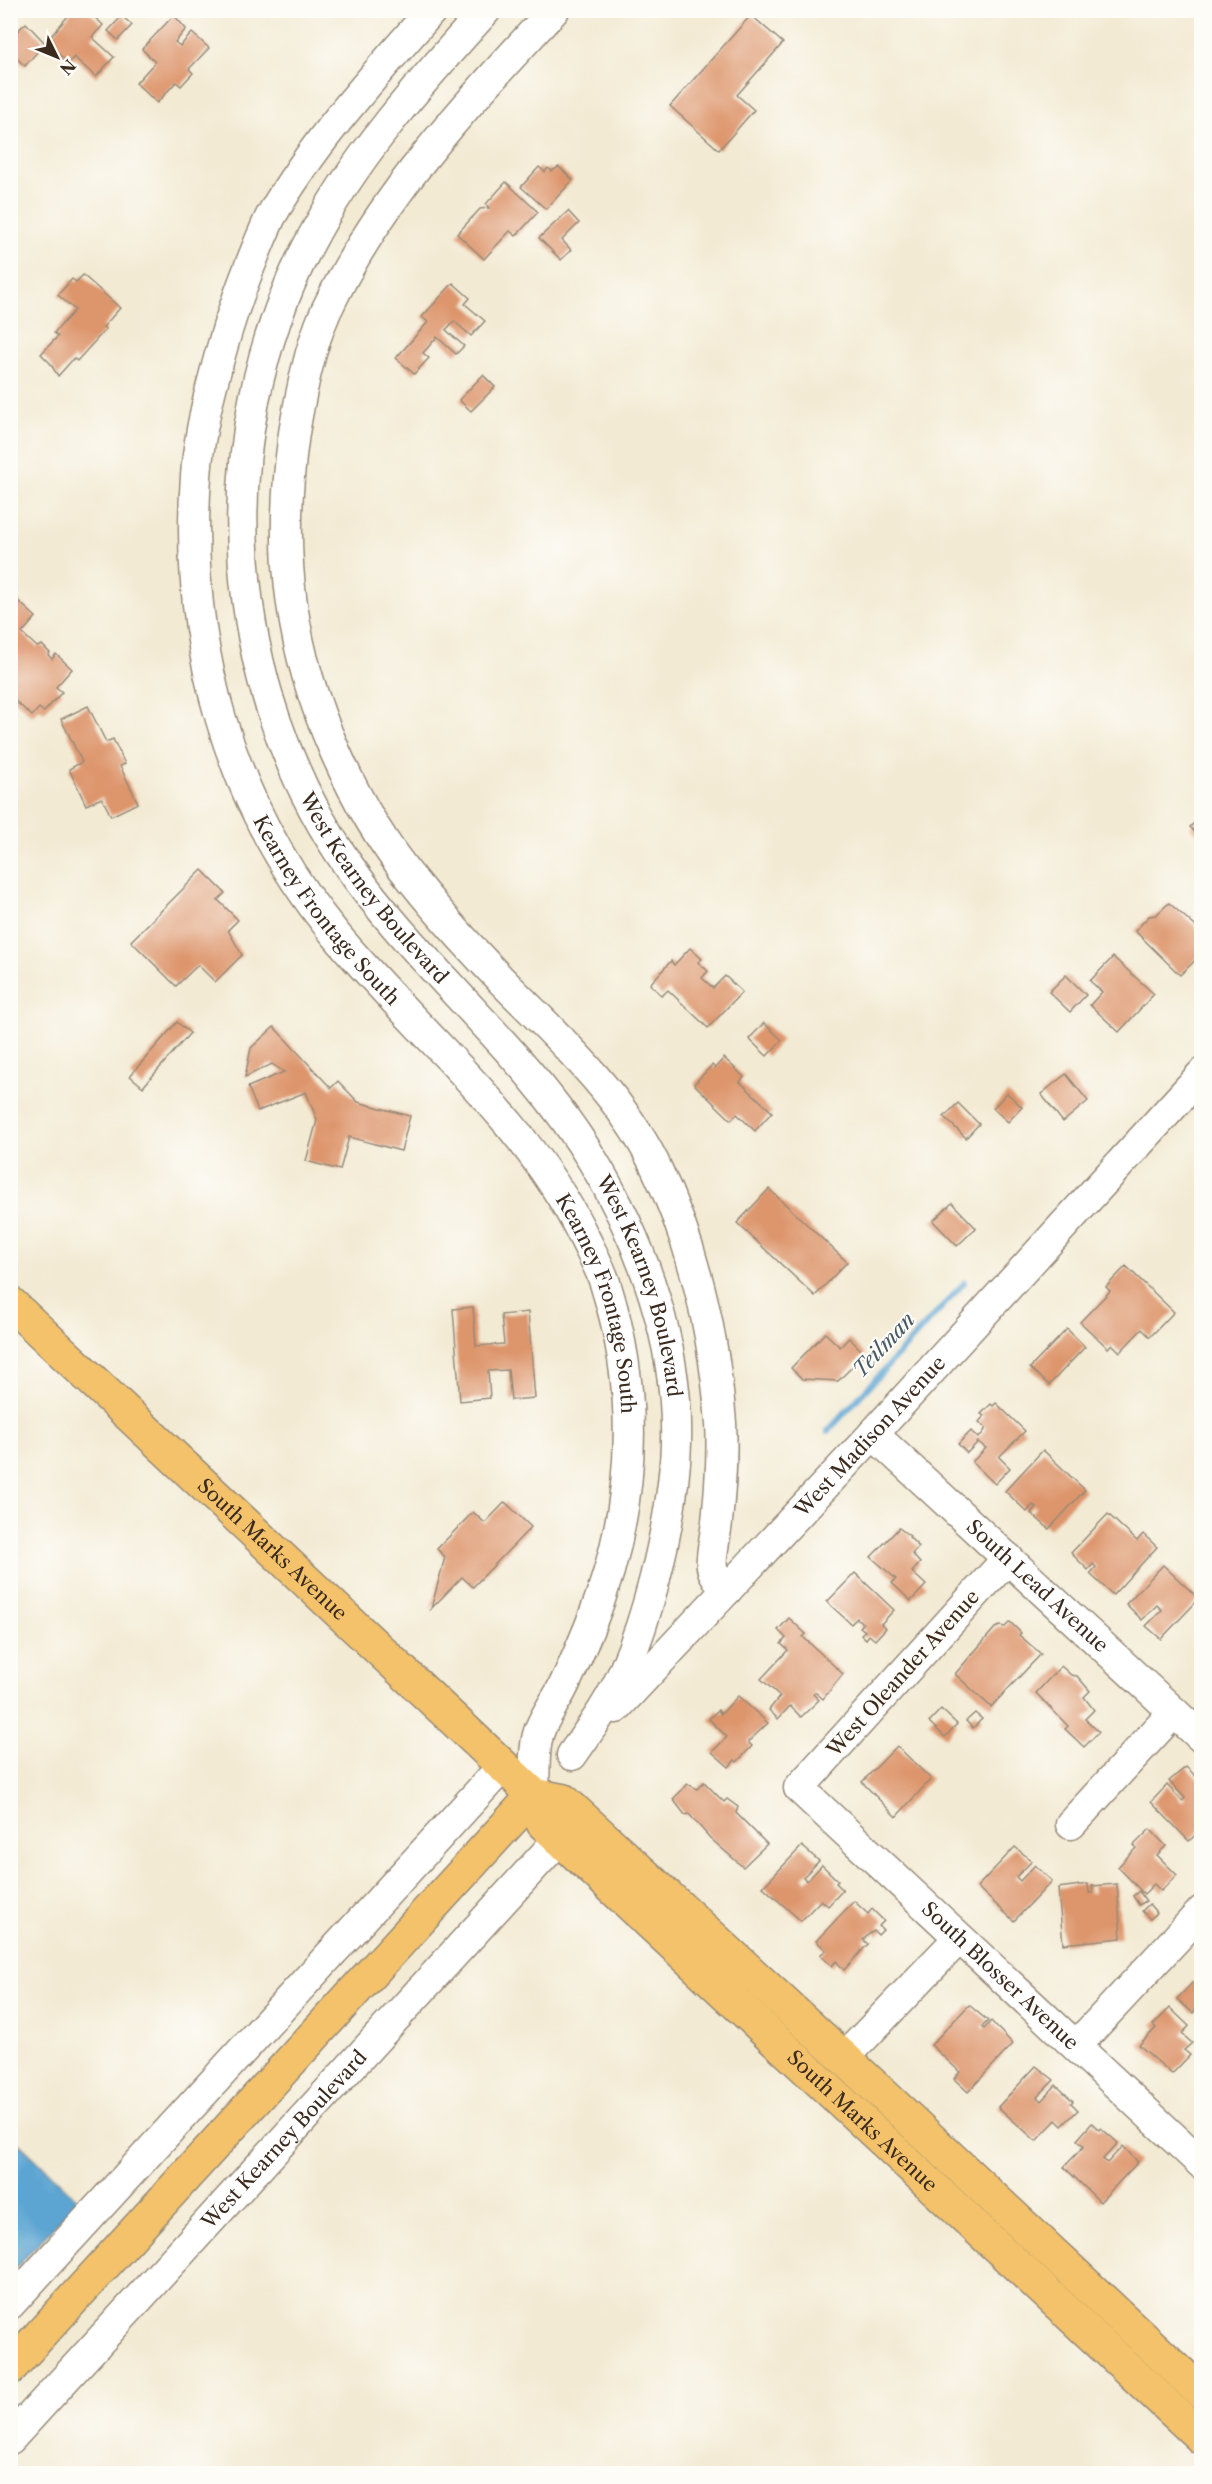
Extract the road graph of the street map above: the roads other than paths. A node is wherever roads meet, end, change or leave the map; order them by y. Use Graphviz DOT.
graph roads {
  1 [pos="432,10"];
  2 [pos="486,10"];
  3 [pos="554,10"];
  4 [pos="1202,1074"];
  5 [pos="10,1303"];
  6 [pos="873,1434"];
  7 [pos="1008,1558"];
  8 [pos="726,1590"];
  9 [pos="1174,1712"];
  10 [pos="1202,1738"];
  11 [pos="572,1755"];
  12 [pos="503,1766"];
  13 [pos="799,1788"];
  14 [pos="534,1796"];
  15 [pos="1071,1824"];
  16 [pos="560,1838"];
  17 [pos="1202,1911"];
  18 [pos="959,1938"];
  19 [pos="1076,2046"];
  20 [pos="844,2058"];
  21 [pos="1202,2164"];
  22 [pos="10,2304"];
  23 [pos="10,2368"];
  24 [pos="1202,2393"];
  25 [pos="1202,2438"];
  26 [pos="10,2439"];
  1 -- 14 [label="street, Kearney Frontage South"];
  2 -- 11 [label="street, West Kearney Boulevard"];
  3 -- 8 [label="street"];
  4 -- 6 [label="street, West Madison Avenue"];
  5 -- 12 [label="main road, South Marks Avenue"];
  6 -- 7 [label="street, South Lead Avenue"];
  6 -- 8 [label="street, West Madison Avenue"];
  7 -- 9 [label="street, South Lead Avenue"];
  7 -- 13 [label="street, West Oleander Avenue"];
  8 -- 11 [label="street, West Madison Avenue"];
  9 -- 10 [label="street, South Lead Avenue"];
  9 -- 15 [label="street"];
  11 -- 14 [label="street, West Madison Avenue"];
  12 -- 14 [label="main road, South Marks Avenue"];
  12 -- 22 [label="street"];
  13 -- 18 [label="street, South Blosser Avenue"];
  14 -- 16 [label="main road, South Marks Avenue"];
  14 -- 20 [label="main road, South Marks Avenue"];
  14 -- 23 [label="main road"];
  16 -- 25 [label="main road, South Marks Avenue"];
  16 -- 26 [label="street, West Kearney Boulevard"];
  17 -- 19 [label="street"];
  18 -- 19 [label="street, South Blosser Avenue"];
  18 -- 20 [label="street"];
  19 -- 21 [label="street, South Blosser Avenue"];
  20 -- 24 [label="main road, South Marks Avenue"];
}
